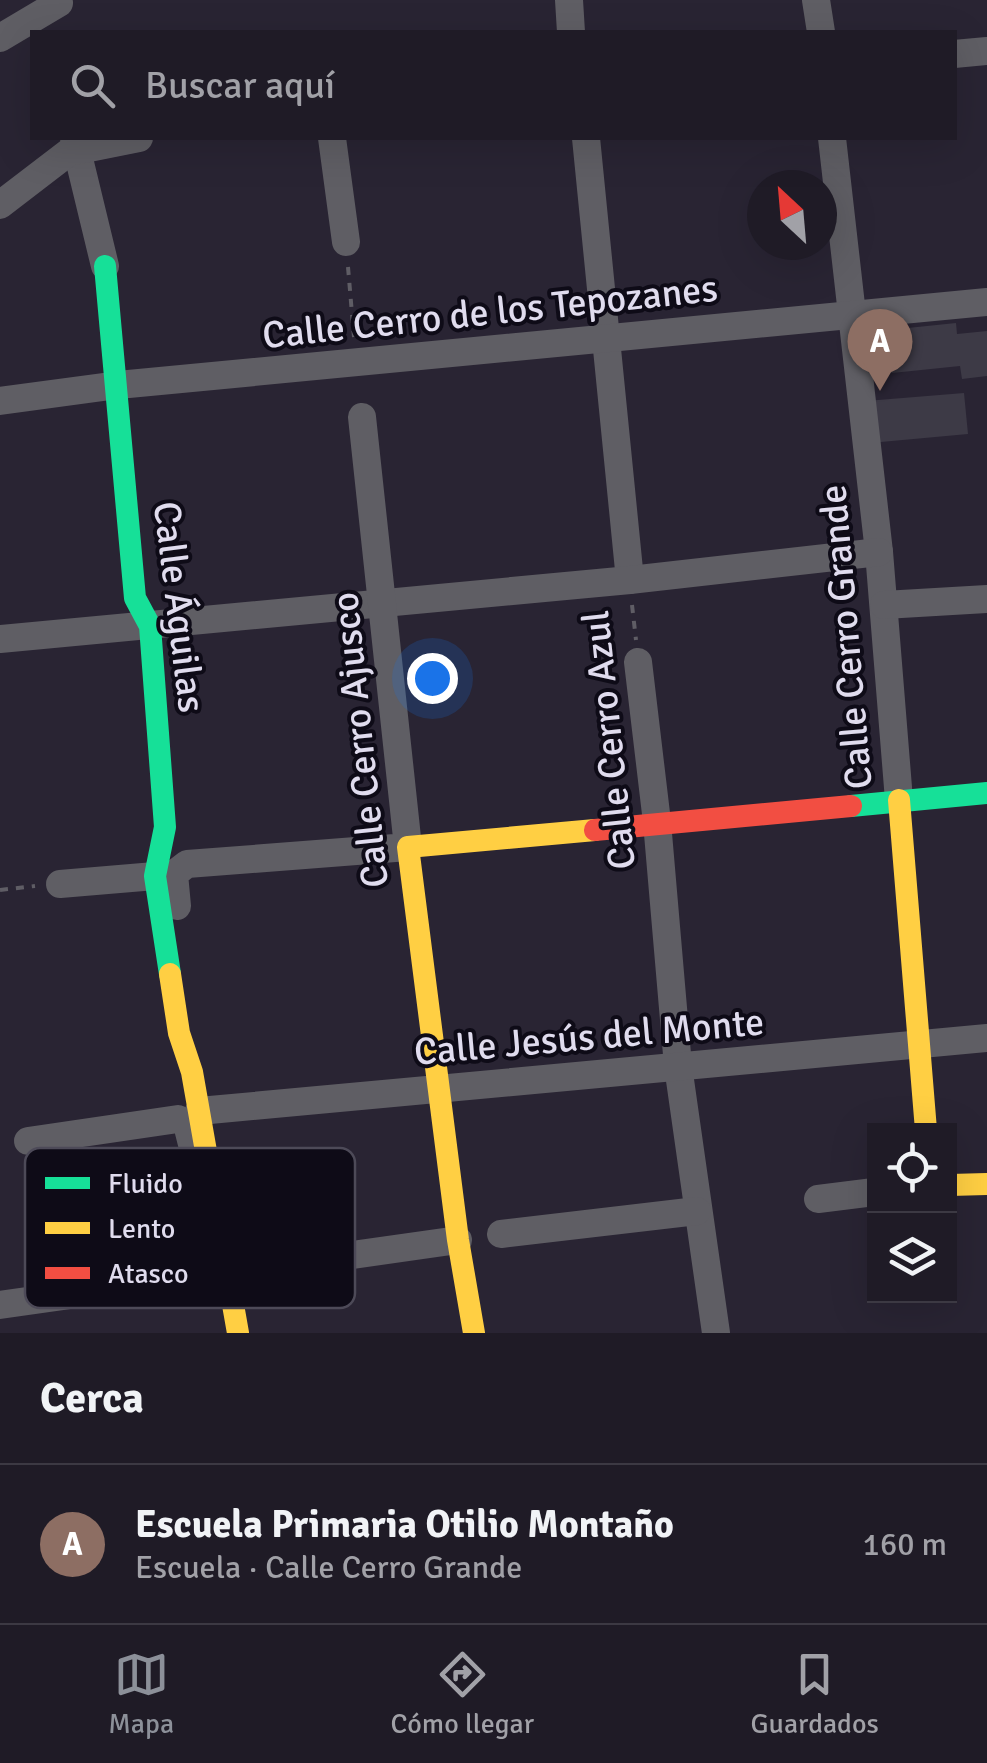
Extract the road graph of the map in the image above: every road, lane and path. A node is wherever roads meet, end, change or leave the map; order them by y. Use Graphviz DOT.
graph roads {
  1 [pos="568,0"];
  2 [pos="816,0"];
  3 [pos="59,2"];
  4 [pos="62,30"];
  5 [pos="571,30"];
  6 [pos="821,30"];
  7 [pos="0,38"];
  8 [pos="987,51"];
  9 [pos="957,54"];
  10 [pos="118,140"];
  11 [pos="332,140"];
  12 [pos="586,140"];
  13 [pos="832,140"];
  14 [pos="75,144"];
  15 [pos="0,205"];
  16 [pos="346,242"];
  17 [pos="105,266"];
  18 [pos="987,302"];
  19 [pos="850,315"];
  20 [pos="604,338"];
  21 [pos="356,364"];
  22 [pos="118,385"];
  23 [pos="0,401"];
  24 [pos="362,417"];
  25 [pos="879,552"];
  26 [pos="630,580"];
  27 [pos="987,599"];
  28 [pos="383,602"];
  29 [pos="884,606"];
  30 [pos="150,626"];
  31 [pos="0,639"];
  32 [pos="638,662"];
  33 [pos="987,793"];
  34 [pos="899,800"];
  35 [pos="657,822"];
  36 [pos="408,847"];
  37 [pos="166,872"];
  38 [pos="60,884"];
  39 [pos="0,890"];
  40 [pos="987,1038"];
  41 [pos="921,1046"];
  42 [pos="678,1066"];
  43 [pos="192,1072"];
  44 [pos="439,1088"];
  45 [pos="199,1111"];
  46 [pos="926,1123"];
  47 [pos="28,1140"];
  48 [pos="194,1148"];
  49 [pos="206,1148"];
  50 [pos="987,1184"];
  51 [pos="957,1185"];
  52 [pos="867,1193"];
  53 [pos="818,1200"];
  54 [pos="697,1211"];
  55 [pos="502,1234"];
  56 [pos="458,1240"];
  57 [pos="355,1254"];
  58 [pos="25,1301"];
  59 [pos="0,1305"];
  60 [pos="234,1308"];
  61 [pos="238,1333"];
  62 [pos="474,1333"];
  63 [pos="716,1333"];
  1 -- 5 [label="street"];
  2 -- 6 [label="street"];
  3 -- 4 [label="street"];
  3 -- 7 [label="street"];
  8 -- 9 [label="street"];
  10 -- 14 [label="street"];
  11 -- 16 [label="street"];
  12 -- 20 [label="street, Calle Cerro Azul"];
  13 -- 19 [label="street, Calle Cerro Grande"];
  14 -- 15 [label="street"];
  14 -- 17 [label="street, Calle Águilas"];
  16 -- 21 [label="path"];
  17 -- 22 [label="street, Calle Águilas"];
  18 -- 19 [label="street, Calle Cerro de los Tepozanes"];
  19 -- 20 [label="street, Calle Cerro de los Tepozanes"];
  19 -- 25 [label="street, Calle Cerro Grande"];
  20 -- 21 [label="street, Calle Cerro de los Tepozanes"];
  20 -- 26 [label="street, Calle Cerro Azul"];
  21 -- 22 [label="street, Calle Cerro de los Tepozanes"];
  22 -- 23 [label="street, Calle Cerro de los Tepozanes"];
  22 -- 30 [label="street, Calle Águilas"];
  24 -- 28 [label="street, Calle Cerro Ajusco"];
  25 -- 26 [label="street"];
  25 -- 29 [label="street, Calle Cerro Grande"];
  26 -- 28 [label="street"];
  26 -- 32 [label="path, Calle Cerro Azul"];
  27 -- 29 [label="street"];
  28 -- 30 [label="street"];
  28 -- 36 [label="street, Calle Cerro Ajusco"];
  29 -- 34 [label="street, Calle Cerro Grande"];
  30 -- 31 [label="street"];
  30 -- 37 [label="street, Calle Águilas"];
  32 -- 35 [label="street, Calle Cerro Azul"];
  33 -- 34 [label="street"];
  34 -- 35 [label="street"];
  34 -- 41 [label="street, Calle Cerro Grande"];
  35 -- 36 [label="street"];
  35 -- 42 [label="street, Calle Cerro Azul"];
  36 -- 37 [label="street"];
  36 -- 44 [label="street, Calle Cerro Ajusco"];
  37 -- 38 [label="street"];
  37 -- 43 [label="street, Calle Águilas"];
  38 -- 39 [label="path"];
  40 -- 41 [label="street, Calle Jesús del Monte"];
  41 -- 42 [label="street, Calle Jesús del Monte"];
  41 -- 46 [label="street, Calle Cerro Grande"];
  42 -- 44 [label="street, Calle Jesús del Monte"];
  42 -- 54 [label="street, Calle Cerro Azul"];
  43 -- 45 [label="street, Calle Águilas"];
  44 -- 45 [label="street, Calle Jesús del Monte"];
  44 -- 56 [label="street, Calle Cerro Ajusco"];
  45 -- 49 [label="street, Calle Águilas"];
  47 -- 48 [label="street"];
  50 -- 51 [label="street"];
  52 -- 53 [label="street"];
  54 -- 55 [label="street"];
  54 -- 63 [label="street, Calle Cerro Azul"];
  56 -- 57 [label="street"];
  56 -- 62 [label="street, Calle Cerro Ajusco"];
  58 -- 59 [label="street"];
  60 -- 61 [label="street, Calle Águilas"];
}
